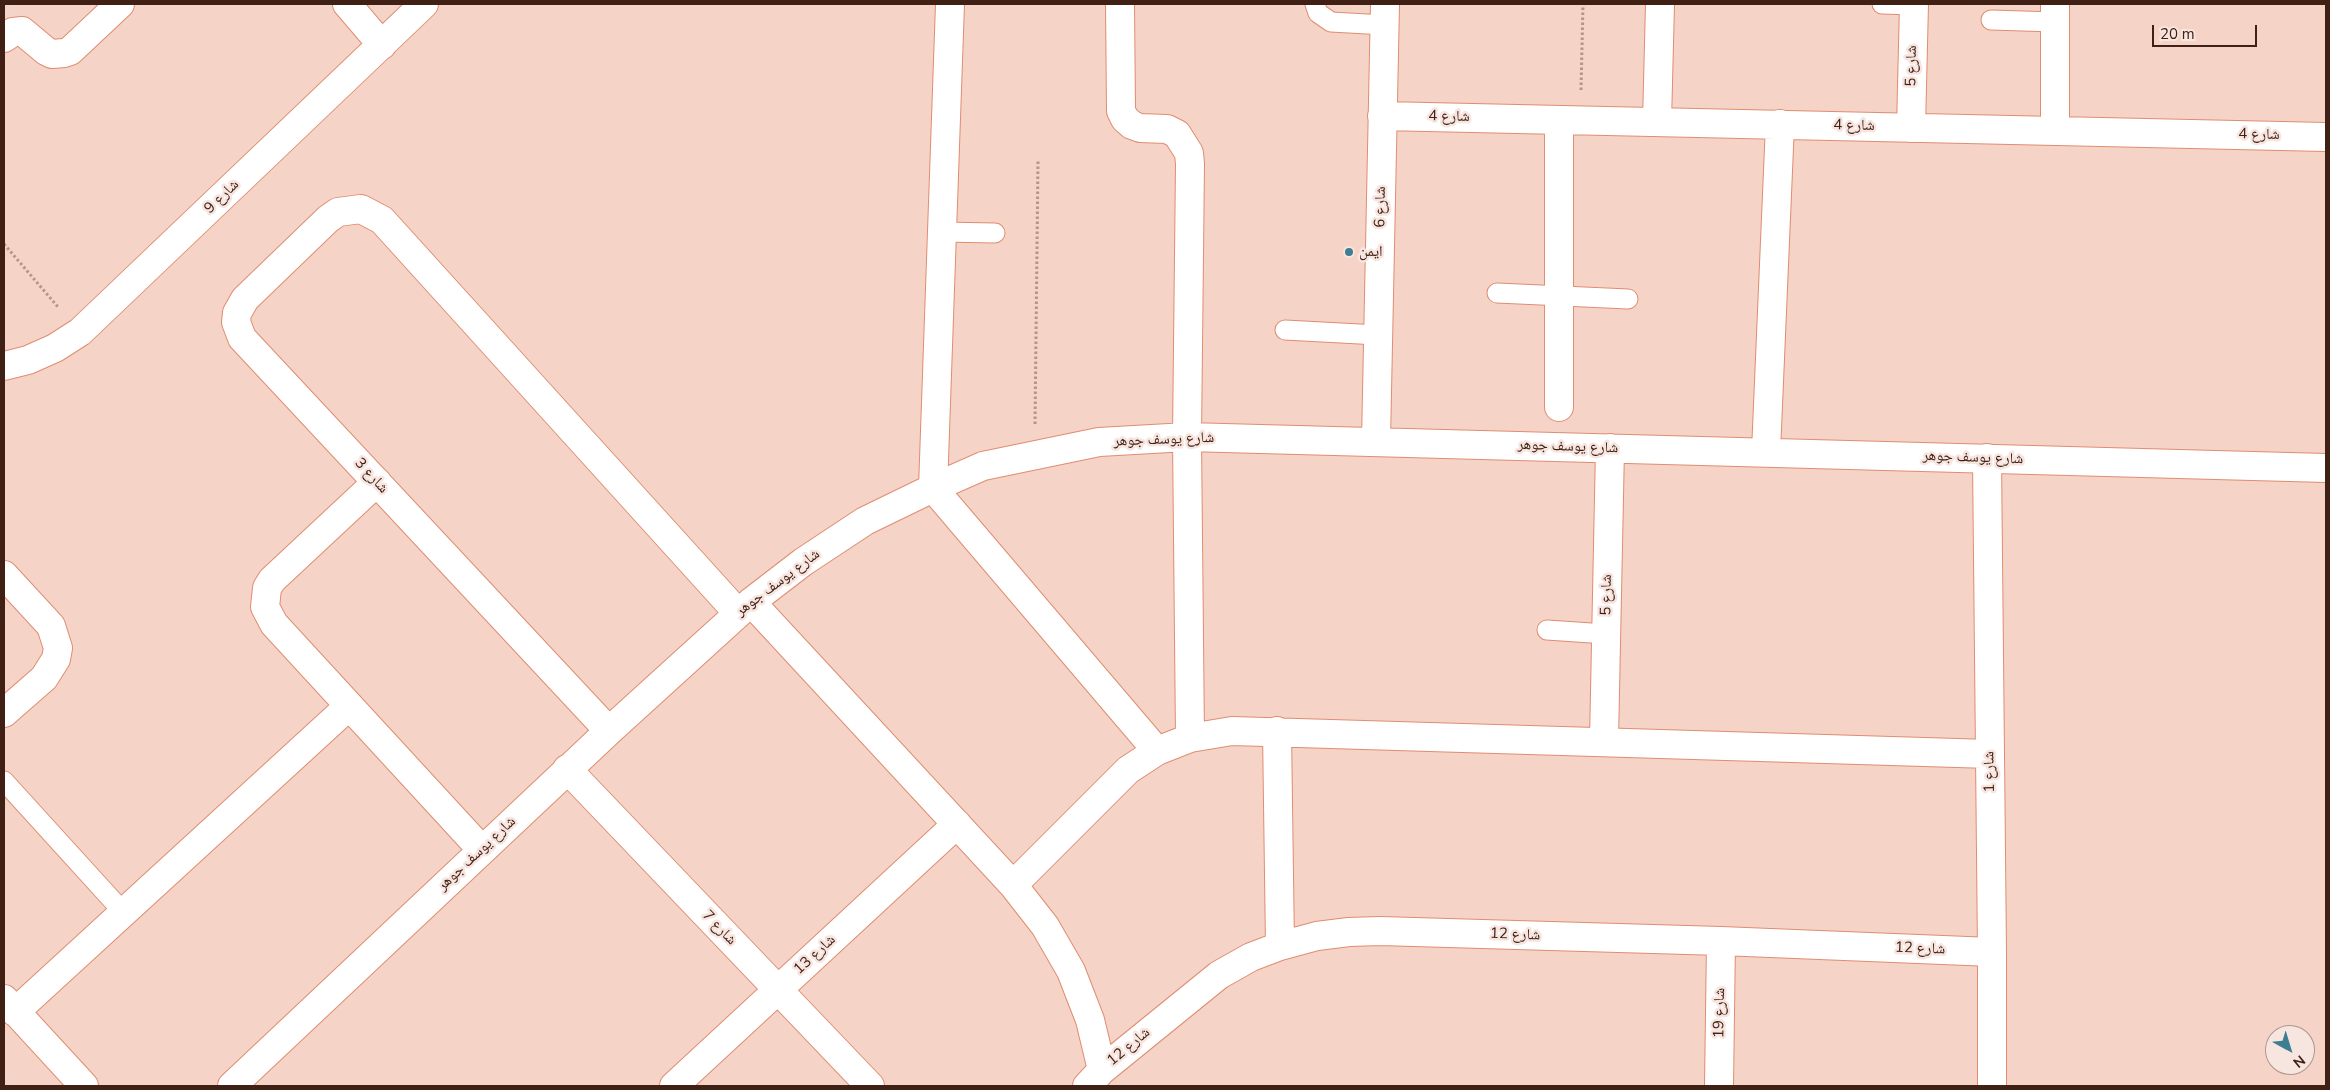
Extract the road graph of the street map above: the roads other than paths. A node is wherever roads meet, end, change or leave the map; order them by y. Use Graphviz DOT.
graph roads {
  1 [pos="120,4"];
  2 [pos="347,4"];
  3 [pos="424,4"];
  4 [pos="950,4"];
  5 [pos="1120,4"];
  6 [pos="1315,4"];
  7 [pos="1660,4"];
  8 [pos="1882,4"];
  9 [pos="1914,4"];
  10 [pos="2055,13"];
  11 [pos="1385,14"];
  12 [pos="1991,20"];
  13 [pos="4,38"];
  14 [pos="382,45"];
  15 [pos="1382,116"];
  16 [pos="1570,120"];
  17 [pos="1657,122"];
  18 [pos="1780,124"];
  19 [pos="1911,128"];
  20 [pos="2054,131"];
  21 [pos="2326,137"];
  22 [pos="942,232"];
  23 [pos="995,233"];
  24 [pos="1497,293"];
  25 [pos="1560,296"];
  26 [pos="1628,299"];
  27 [pos="1285,330"];
  28 [pos="1378,335"];
  29 [pos="4,366"];
  30 [pos="1560,407"];
  31 [pos="1187,437"];
  32 [pos="1376,441"];
  33 [pos="1610,448"];
  34 [pos="1766,452"];
  35 [pos="1987,458"];
  36 [pos="2326,468"];
  37 [pos="377,482"];
  38 [pos="932,488"];
  39 [pos="4,575"];
  40 [pos="744,607"];
  41 [pos="1547,630"];
  42 [pos="1606,634"];
  43 [pos="349,706"];
  44 [pos="4,713"];
  45 [pos="608,730"];
  46 [pos="1277,731"];
  47 [pos="1190,738"];
  48 [pos="1604,741"];
  49 [pos="1157,751"];
  50 [pos="1990,754"];
  51 [pos="568,769"];
  52 [pos="4,780"];
  53 [pos="957,824"];
  54 [pos="482,850"];
  55 [pos="1013,885"];
  56 [pos="124,913"];
  57 [pos="1721,941"];
  58 [pos="1280,946"];
  59 [pos="1992,952"];
  60 [pos="778,990"];
  61 [pos="9,1006"];
  62 [pos="1094,1078"];
  63 [pos="84,1086"];
  64 [pos="232,1086"];
  65 [pos="674,1086"];
  66 [pos="870,1086"];
  67 [pos="1719,1086"];
  68 [pos="1992,1086"];
  1 -- 13 [label="street"];
  2 -- 14 [label="street"];
  3 -- 14 [label="street, شارع 9"];
  4 -- 22 [label="street"];
  5 -- 31 [label="street"];
  6 -- 11 [label="lane"];
  7 -- 17 [label="street"];
  8 -- 9 [label="lane"];
  9 -- 19 [label="street, شارع 5"];
  10 -- 12 [label="lane"];
  10 -- 20 [label="street"];
  11 -- 15 [label="street, شارع 6"];
  14 -- 29 [label="street, شارع 9"];
  15 -- 16 [label="street, شارع 4"];
  15 -- 28 [label="street, شارع 6"];
  16 -- 17 [label="street, شارع 4"];
  16 -- 25 [label="street"];
  17 -- 18 [label="street, شارع 4"];
  18 -- 19 [label="street, شارع 4"];
  18 -- 34 [label="street"];
  19 -- 20 [label="street, شارع 4"];
  20 -- 21 [label="street, شارع 4"];
  22 -- 23 [label="lane"];
  22 -- 38 [label="street"];
  24 -- 25 [label="lane"];
  25 -- 26 [label="lane"];
  25 -- 30 [label="street"];
  27 -- 28 [label="lane"];
  28 -- 32 [label="street, شارع 6"];
  31 -- 32 [label="street, شارع يوسف جوهر"];
  31 -- 38 [label="street, شارع يوسف جوهر"];
  31 -- 47 [label="street"];
  32 -- 33 [label="street, شارع يوسف جوهر"];
  33 -- 34 [label="street, شارع يوسف جوهر"];
  33 -- 42 [label="street, شارع 5"];
  34 -- 35 [label="street, شارع يوسف جوهر"];
  35 -- 36 [label="street, شارع يوسف جوهر"];
  35 -- 50 [label="street, شارع 1"];
  37 -- 40 [label="street, شارع 3"];
  37 -- 43 [label="street"];
  37 -- 45 [label="street, شارع 3"];
  38 -- 40 [label="street, شارع يوسف جوهر"];
  38 -- 49 [label="street"];
  39 -- 44 [label="street"];
  40 -- 45 [label="street, شارع يوسف جوهر"];
  40 -- 53 [label="street, شارع 3"];
  41 -- 42 [label="lane"];
  42 -- 48 [label="street, شارع 5"];
  43 -- 54 [label="street"];
  43 -- 56 [label="street"];
  45 -- 51 [label="street, شارع يوسف جوهر"];
  46 -- 47 [label="street"];
  46 -- 48 [label="street"];
  46 -- 58 [label="street"];
  47 -- 49 [label="street"];
  48 -- 50 [label="street"];
  49 -- 55 [label="street"];
  50 -- 59 [label="street, شارع 1"];
  51 -- 54 [label="street, شارع يوسف جوهر"];
  51 -- 60 [label="street, شارع 7"];
  52 -- 56 [label="lane"];
  53 -- 55 [label="street, شارع 3"];
  53 -- 60 [label="street, شارع 13"];
  54 -- 64 [label="street, شارع يوسف جوهر"];
  55 -- 62 [label="street, شارع 3"];
  56 -- 61 [label="street"];
  57 -- 58 [label="street, شارع 12"];
  57 -- 59 [label="street, شارع 12"];
  57 -- 67 [label="street, شارع 19"];
  58 -- 62 [label="street, شارع 12"];
  59 -- 68 [label="street, شارع 1"];
  60 -- 65 [label="street, شارع 13"];
  60 -- 66 [label="street, شارع 7"];
  61 -- 63 [label="street"];
}
